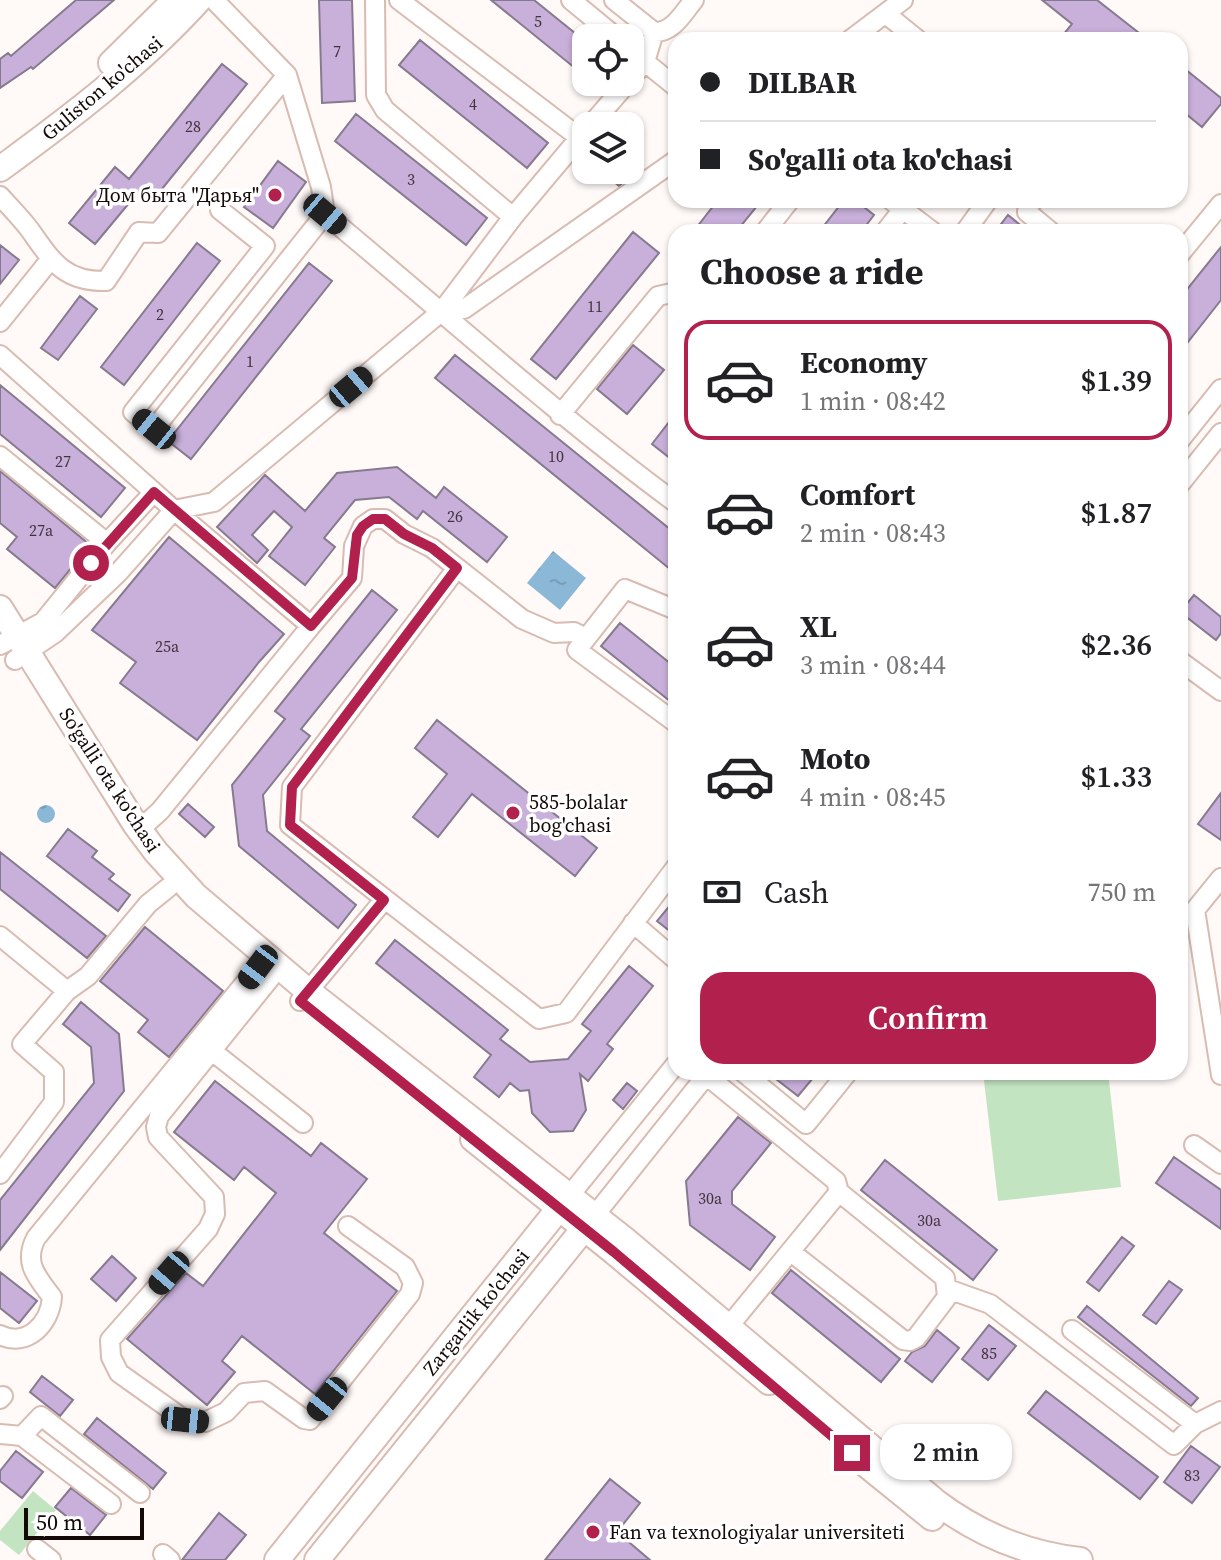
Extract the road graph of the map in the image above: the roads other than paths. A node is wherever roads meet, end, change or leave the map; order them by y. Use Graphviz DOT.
graph roads {
  1 [pos="175,0"];
  2 [pos="199,0"];
  3 [pos="214,0"];
  4 [pos="375,0"];
  5 [pos="399,0"];
  6 [pos="571,0"];
  7 [pos="614,0"];
  8 [pos="694,0"];
  9 [pos="903,0"];
  10 [pos="886,14"];
  11 [pos="600,24"];
  12 [pos="654,32"];
  13 [pos="861,32"];
  14 [pos="908,32"];
  15 [pos="645,62"];
  16 [pos="287,75"];
  17 [pos="668,81"];
  18 [pos="616,96"];
  19 [pos="602,112"];
  20 [pos="572,122"];
  21 [pos="572,147"];
  22 [pos="0,149"];
  23 [pos="668,166"];
  24 [pos="0,169"];
  25 [pos="0,196"];
  26 [pos="1221,204"];
  27 [pos="784,208"];
  28 [pos="902,208"];
  29 [pos="1029,208"];
  30 [pos="220,210"];
  31 [pos="325,214"];
  32 [pos="513,217"];
  33 [pos="771,224"];
  34 [pos="923,224"];
  35 [pos="1041,224"];
  36 [pos="1188,244"];
  37 [pos="50,260"];
  38 [pos="668,294"];
  39 [pos="442,311"];
  40 [pos="0,322"];
  41 [pos="0,355"];
  42 [pos="1221,389"];
  43 [pos="560,415"];
  44 [pos="1188,429"];
  45 [pos="1221,433"];
  46 [pos="1188,442"];
  47 [pos="1205,453"];
  48 [pos="0,456"];
  49 [pos="1188,474"];
  50 [pos="154,492"];
  51 [pos="668,496"];
  52 [pos="174,510"];
  53 [pos="107,543"];
  54 [pos="457,568"];
  55 [pos="668,607"];
  56 [pos="0,608"];
  57 [pos="311,626"];
  58 [pos="586,638"];
  59 [pos="11,646"];
  60 [pos="1188,667"];
  61 [pos="1221,691"];
  62 [pos="668,717"];
  63 [pos="139,830"];
  64 [pos="668,877"];
  65 [pos="1221,878"];
  66 [pos="169,887"];
  67 [pos="384,900"];
  68 [pos="633,923"];
  69 [pos="0,936"];
  70 [pos="668,953"];
  71 [pos="265,972"];
  72 [pos="67,991"];
  73 [pos="304,996"];
  74 [pos="212,1051"];
  75 [pos="668,1074"];
  76 [pos="1221,1075"];
  77 [pos="703,1080"];
  78 [pos="715,1080"];
  79 [pos="753,1080"];
  80 [pos="842,1080"];
  81 [pos="303,1123"];
  82 [pos="1194,1145"];
  83 [pos="1221,1164"];
  84 [pos="2,1168"];
  85 [pos="839,1192"];
  86 [pos="564,1202"];
  87 [pos="589,1222"];
  88 [pos="348,1226"];
  89 [pos="791,1252"];
  90 [pos="948,1289"];
  91 [pos="729,1326"];
  92 [pos="1072,1330"];
  93 [pos="0,1335"];
  94 [pos="1221,1411"];
  95 [pos="1195,1424"];
  96 [pos="0,1434"];
  97 [pos="22,1436"];
  98 [pos="140,1493"];
  99 [pos="111,1504"];
  100 [pos="277,1560"];
  101 [pos="317,1560"];
  102 [pos="1007,1560"];
  103 [pos="1080,1560"];
  1 -- 22 [label="main road, Guliston ko'chasi"];
  2 -- 24 [label="main road, Guliston ko'chasi"];
  3 -- 16 [label="street"];
  4 -- 32 [label="street"];
  5 -- 20 [label="street"];
  6 -- 11 [label="street"];
  7 -- 12 [label="street"];
  8 -- 12 [label="street"];
  9 -- 10 [label="street"];
  10 -- 13 [label="street"];
  10 -- 14 [label="street"];
  12 -- 15 [label="street"];
  15 -- 17 [label="street"];
  16 -- 31 [label="street"];
  16 -- 37 [label="street"];
  18 -- 19 [label="street"];
  21 -- 32 [label="street"];
  23 -- 39 [label="street"];
  25 -- 37 [label="street"];
  26 -- 36 [label="street"];
  27 -- 33 [label="street"];
  28 -- 34 [label="street"];
  29 -- 35 [label="street"];
  30 -- 31 [label="street"];
  31 -- 39 [label="street"];
  32 -- 39 [label="street"];
  37 -- 40 [label="street"];
  38 -- 43 [label="street"];
  39 -- 43 [label="street"];
  39 -- 52 [label="street"];
  41 -- 50 [label="street"];
  42 -- 44 [label="street"];
  43 -- 51 [label="street"];
  45 -- 47 [label="street"];
  46 -- 47 [label="street"];
  47 -- 49 [label="street"];
  48 -- 53 [label="street"];
  50 -- 52 [label="street"];
  50 -- 53 [label="street"];
  52 -- 57 [label="street"];
  52 -- 59 [label="street"];
  53 -- 59 [label="street"];
  54 -- 57 [label="street"];
  54 -- 58 [label="street"];
  54 -- 67 [label="street"];
  55 -- 58 [label="street"];
  56 -- 59 [label="main road, So'galli ota ko'chasi"];
  57 -- 63 [label="street"];
  58 -- 62 [label="street"];
  59 -- 63 [label="main road, So'galli ota ko'chasi"];
  59 -- 66 [label="main road, So'galli ota ko'chasi"];
  60 -- 61 [label="street"];
  63 -- 73 [label="main road, So'galli ota ko'chasi"];
  64 -- 68 [label="street"];
  65 -- 76 [label="street"];
  66 -- 71 [label="main road, So'galli ota ko'chasi"];
  66 -- 72 [label="street"];
  67 -- 68 [label="street"];
  67 -- 73 [label="street"];
  68 -- 70 [label="street"];
  69 -- 72 [label="street"];
  71 -- 73 [label="main road, So'galli ota ko'chasi"];
  71 -- 74 [label="street"];
  71 -- 93 [label="street"];
  72 -- 84 [label="street"];
  73 -- 86 [label="main road, So'galli ota ko'chasi"];
  74 -- 81 [label="street"];
  74 -- 88 [label="street"];
  75 -- 86 [label="street, Zargarlik ko'chasi"];
  77 -- 87 [label="street, Zargarlik ko'chasi"];
  78 -- 85 [label="street"];
  79 -- 80 [label="street"];
  82 -- 83 [label="street"];
  85 -- 89 [label="street"];
  85 -- 90 [label="street"];
  86 -- 87 [label="main road, So'galli ota ko'chasi"];
  86 -- 100 [label="main road, Zargarlik ko'chasi"];
  87 -- 91 [label="main road, So'galli ota ko'chasi"];
  87 -- 101 [label="main road, Zargarlik ko'chasi"];
  87 -- 102 [label="main road, So'galli ota ko'chasi"];
  89 -- 90 [label="street"];
  89 -- 91 [label="street"];
  90 -- 95 [label="street"];
  91 -- 103 [label="main road, So'galli ota ko'chasi"];
  92 -- 95 [label="street"];
  94 -- 95 [label="street"];
  96 -- 97 [label="street"];
  97 -- 98 [label="street"];
  97 -- 99 [label="street"];
}
